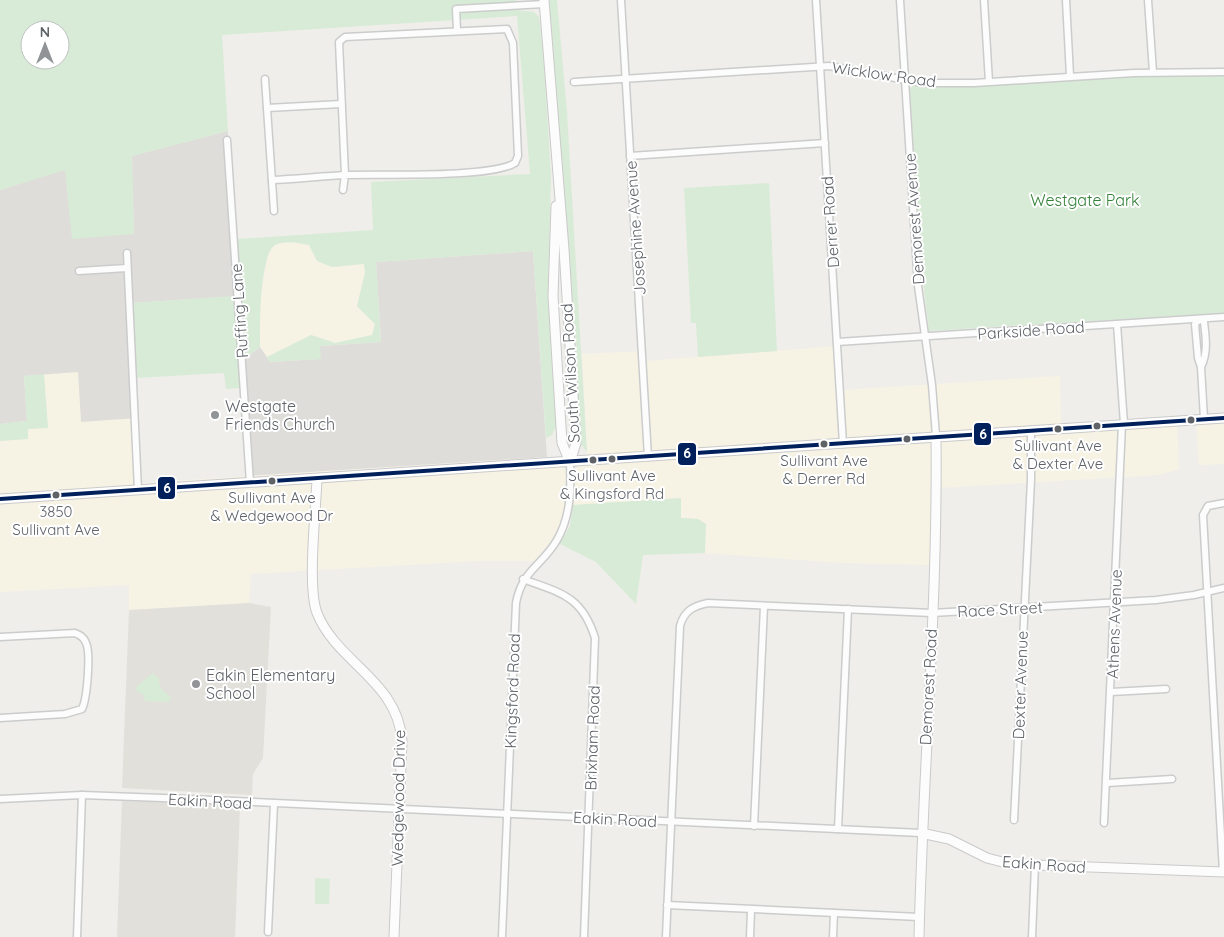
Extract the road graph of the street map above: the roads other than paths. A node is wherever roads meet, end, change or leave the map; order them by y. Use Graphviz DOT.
graph roads {
  1 [pos="621,0"];
  2 [pos="816,0"];
  3 [pos="900,0"];
  4 [pos="984,0"];
  5 [pos="1066,0"];
  6 [pos="1148,0"];
  7 [pos="544,2"];
  8 [pos="457,30"];
  9 [pos="820,66"];
  10 [pos="1153,72"];
  11 [pos="1224,72"];
  12 [pos="1070,76"];
  13 [pos="265,79"];
  14 [pos="626,79"];
  15 [pos="905,80"];
  16 [pos="574,82"];
  17 [pos="989,82"];
  18 [pos="341,104"];
  19 [pos="267,108"];
  20 [pos="227,140"];
  21 [pos="825,142"];
  22 [pos="630,156"];
  23 [pos="345,175"];
  24 [pos="557,178"];
  25 [pos="272,180"];
  26 [pos="343,190"];
  27 [pos="274,211"];
  28 [pos="126,253"];
  29 [pos="127,268"];
  30 [pos="79,271"];
  31 [pos="1224,317"];
  32 [pos="1200,319"];
  33 [pos="1117,324"];
  34 [pos="924,336"];
  35 [pos="838,342"];
  36 [pos="1201,367"];
  37 [pos="1224,418"];
  38 [pos="1204,419"];
  39 [pos="1123,424"];
  40 [pos="1031,430"];
  41 [pos="936,436"];
  42 [pos="843,444"];
  43 [pos="648,457"];
  44 [pos="570,462"];
  45 [pos="318,478"];
  46 [pos="250,483"];
  47 [pos="138,490"];
  48 [pos="0,499"];
  49 [pos="1224,504"];
  50 [pos="523,579"];
  51 [pos="1224,588"];
  52 [pos="1207,593"];
  53 [pos="1115,602"];
  54 [pos="764,606"];
  55 [pos="1024,608"];
  56 [pos="848,610"];
  57 [pos="932,613"];
  58 [pos="0,636"];
  59 [pos="1166,689"];
  60 [pos="1111,692"];
  61 [pos="0,718"];
  62 [pos="1172,779"];
  63 [pos="1107,783"];
  64 [pos="82,795"];
  65 [pos="0,799"];
  66 [pos="274,804"];
  67 [pos="399,809"];
  68 [pos="506,814"];
  69 [pos="589,818"];
  70 [pos="1014,820"];
  71 [pos="671,822"];
  72 [pos="1104,823"];
  73 [pos="754,826"];
  74 [pos="838,829"];
  75 [pos="921,833"];
  76 [pos="1036,865"];
  77 [pos="1223,872"];
  78 [pos="667,905"];
  79 [pos="751,910"];
  80 [pos="834,913"];
  81 [pos="919,917"];
  82 [pos="268,932"];
  83 [pos="77,937"];
  84 [pos="394,937"];
  85 [pos="502,937"];
  86 [pos="584,937"];
  87 [pos="666,937"];
  88 [pos="750,937"];
  89 [pos="833,937"];
  90 [pos="919,937"];
  91 [pos="1032,937"];
  1 -- 14 [label="street, Josephine Avenue"];
  2 -- 9 [label="street, Derrer Road"];
  3 -- 15 [label="street, Demorest Avenue"];
  4 -- 17 [label="street"];
  5 -- 12 [label="street"];
  6 -- 10 [label="street"];
  7 -- 8 [label="street"];
  7 -- 24 [label="main road, South Wilson Road"];
  8 -- 18 [label="street"];
  8 -- 23 [label="street"];
  9 -- 14 [label="street, Wicklow Road"];
  9 -- 15 [label="street, Wicklow Road"];
  9 -- 21 [label="street, Derrer Road"];
  10 -- 11 [label="street, Wicklow Road"];
  10 -- 12 [label="street, Wicklow Road"];
  12 -- 17 [label="street, Wicklow Road"];
  13 -- 19 [label="street"];
  14 -- 16 [label="street, Wicklow Road"];
  14 -- 22 [label="street, Josephine Avenue"];
  15 -- 17 [label="street, Wicklow Road"];
  15 -- 34 [label="street, Demorest Avenue"];
  18 -- 19 [label="street"];
  18 -- 23 [label="street"];
  19 -- 25 [label="street"];
  20 -- 46 [label="street, Ruffing Lane"];
  21 -- 22 [label="street"];
  21 -- 35 [label="street, Derrer Road"];
  22 -- 43 [label="street, Josephine Avenue"];
  23 -- 25 [label="street"];
  23 -- 26 [label="street"];
  24 -- 44 [label="main road, South Wilson Road"];
  24 -- 44 [label="main road, South Wilson Road"];
  25 -- 27 [label="street"];
  28 -- 29 [label="street"];
  29 -- 30 [label="street"];
  29 -- 47 [label="street"];
  31 -- 32 [label="street, Parkside Road"];
  32 -- 33 [label="street, Parkside Road"];
  32 -- 36 [label="street"];
  32 -- 36 [label="street"];
  33 -- 34 [label="street, Parkside Road"];
  33 -- 39 [label="street, Athens Avenue"];
  34 -- 35 [label="street, Parkside Road"];
  34 -- 41 [label="street, Demorest Avenue"];
  35 -- 42 [label="street, Derrer Road"];
  36 -- 38 [label="street"];
  37 -- 38 [label="main road"];
  38 -- 39 [label="main road"];
  39 -- 40 [label="main road"];
  39 -- 53 [label="street, Athens Avenue"];
  40 -- 41 [label="main road"];
  40 -- 55 [label="street, Dexter Avenue"];
  41 -- 42 [label="main road"];
  41 -- 57 [label="main road, Demorest Road"];
  42 -- 43 [label="main road"];
  43 -- 44 [label="main road"];
  44 -- 45 [label="main road"];
  44 -- 50 [label="street, Kingsford Road"];
  45 -- 46 [label="main road"];
  45 -- 67 [label="main road, Wedgewood Drive"];
  46 -- 47 [label="main road"];
  47 -- 48 [label="main road"];
  49 -- 52 [label="street"];
  50 -- 68 [label="street, Kingsford Road"];
  50 -- 69 [label="street, Brixham Road"];
  51 -- 52 [label="street, Race Street"];
  52 -- 53 [label="street, Race Street"];
  52 -- 77 [label="street"];
  53 -- 55 [label="street, Race Street"];
  53 -- 60 [label="street, Athens Avenue"];
  54 -- 56 [label="street, Race Street"];
  54 -- 71 [label="street, Race Street"];
  54 -- 73 [label="street"];
  55 -- 57 [label="street, Race Street"];
  55 -- 70 [label="street, Dexter Avenue"];
  56 -- 57 [label="street, Race Street"];
  56 -- 74 [label="street"];
  57 -- 75 [label="main road, Demorest Road"];
  58 -- 61 [label="street"];
  59 -- 60 [label="street"];
  60 -- 63 [label="street, Athens Avenue"];
  62 -- 63 [label="street"];
  63 -- 72 [label="street, Athens Avenue"];
  64 -- 65 [label="street, Eakin Road"];
  64 -- 66 [label="street, Eakin Road"];
  64 -- 83 [label="street"];
  66 -- 67 [label="street, Eakin Road"];
  66 -- 82 [label="street"];
  67 -- 68 [label="street, Eakin Road"];
  67 -- 84 [label="main road, Wedgewood Drive"];
  68 -- 69 [label="street, Eakin Road"];
  68 -- 85 [label="street, Kingsford Road"];
  69 -- 71 [label="street, Eakin Road"];
  69 -- 86 [label="street, Brixham Road"];
  71 -- 73 [label="street, Eakin Road"];
  71 -- 78 [label="street"];
  73 -- 74 [label="street, Eakin Road"];
  74 -- 75 [label="street, Eakin Road"];
  75 -- 76 [label="main road, Eakin Road"];
  75 -- 81 [label="main road, Demorest Road"];
  76 -- 77 [label="main road, Eakin Road"];
  76 -- 91 [label="street"];
  78 -- 79 [label="street"];
  78 -- 87 [label="street"];
  79 -- 80 [label="street"];
  79 -- 88 [label="street"];
  80 -- 81 [label="street"];
  80 -- 89 [label="street"];
  81 -- 90 [label="main road, Demorest Road"];
}
